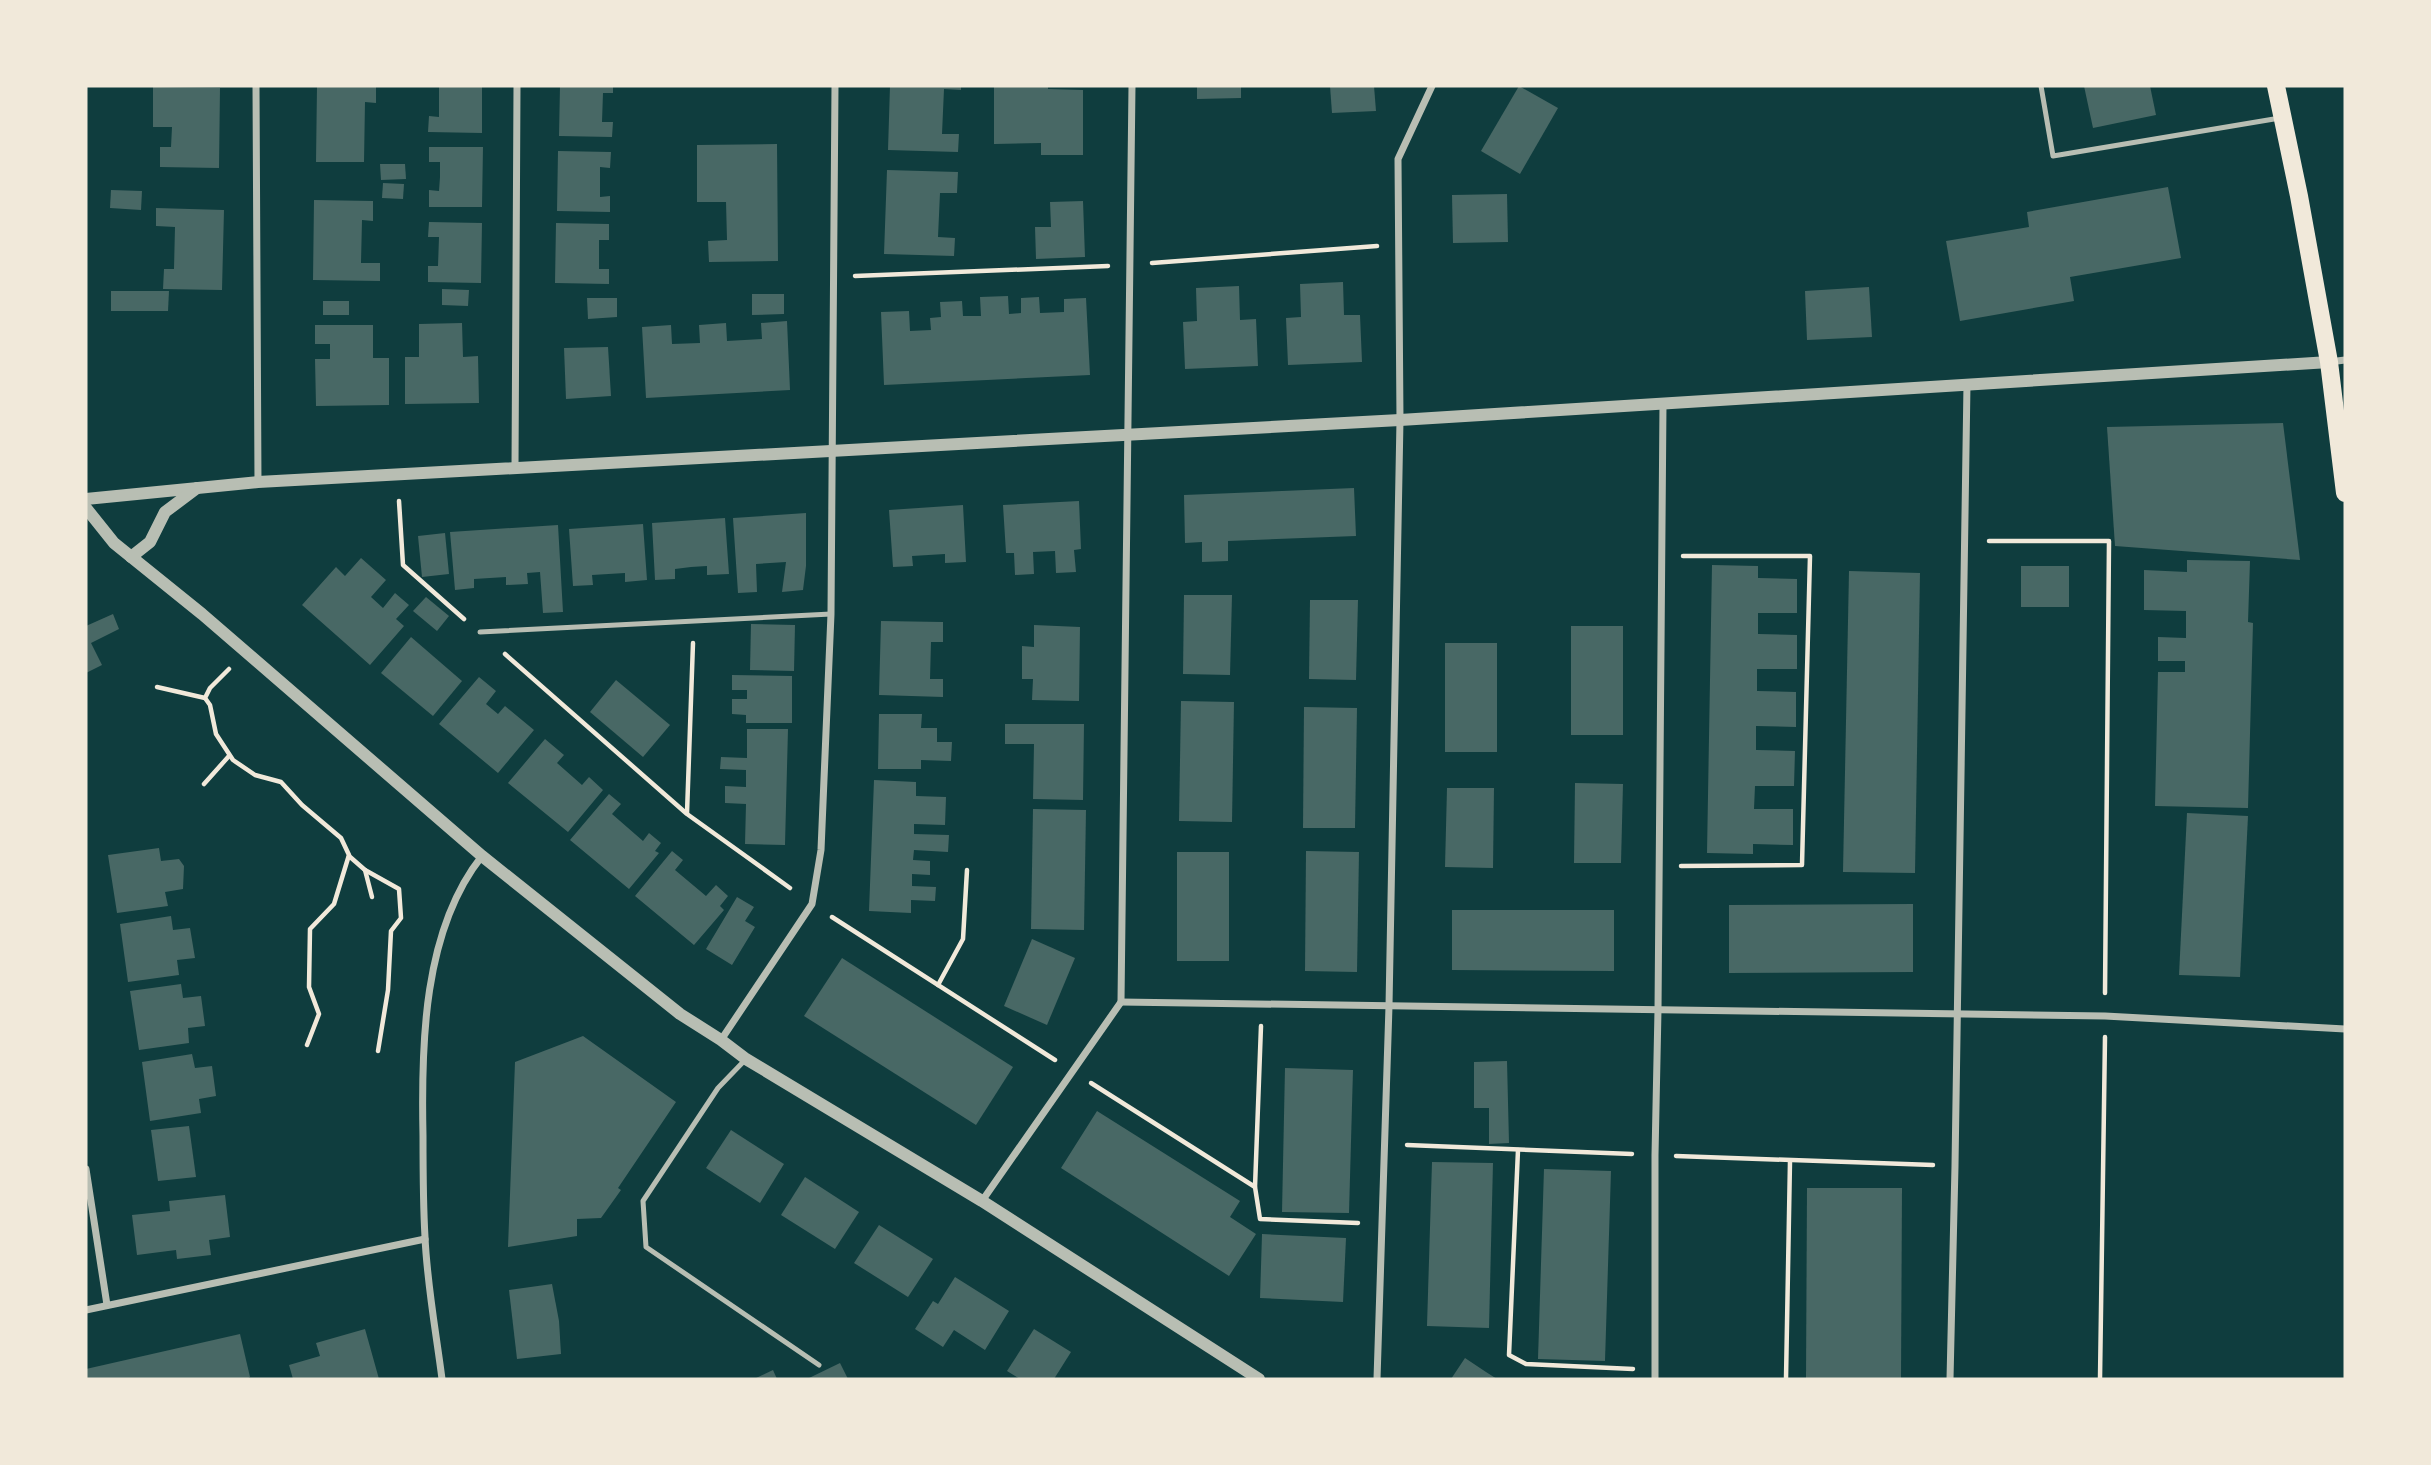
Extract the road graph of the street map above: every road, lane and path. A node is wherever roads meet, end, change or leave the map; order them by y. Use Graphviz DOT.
graph roads {
  1 [pos="256,86"];
  2 [pos="517,86"];
  3 [pos="835,86"];
  4 [pos="1132,86"];
  5 [pos="1432,86"];
  6 [pos="2041,86"];
  7 [pos="2276,86"];
  8 [pos="2283,117"];
  9 [pos="2337,361"];
  10 [pos="1967,384"];
  11 [pos="1662,404"];
  12 [pos="1400,420"];
  13 [pos="1127,435"];
  14 [pos="833,451"];
  15 [pos="515,468"];
  16 [pos="397,475"];
  17 [pos="258,482"];
  18 [pos="199,487"];
  19 [pos="2345,493"];
  20 [pos="86,499"];
  21 [pos="86,508"];
  22 [pos="1965,541"];
  23 [pos="1662,556"];
  24 [pos="131,557"];
  25 [pos="831,614"];
  26 [pos="694,620"];
  27 [pos="480,632"];
  28 [pos="157,687"];
  29 [pos="210,688"];
  30 [pos="205,698"];
  31 [pos="229,755"];
  32 [pos="204,784"];
  33 [pos="687,814"];
  34 [pos="349,855"];
  35 [pos="482,856"];
  36 [pos="1659,866"];
  37 [pos="365,870"];
  38 [pos="967,870"];
  39 [pos="372,897"];
  40 [pos="812,904"];
  41 [pos="938,985"];
  42 [pos="1121,1002"];
  43 [pos="1261,1004"];
  44 [pos="1389,1006"];
  45 [pos="1658,1010"];
  46 [pos="1957,1014"];
  47 [pos="2105,1016"];
  48 [pos="2345,1029"];
  49 [pos="721,1040"];
  50 [pos="307,1045"];
  51 [pos="378,1051"];
  52 [pos="746,1059"];
  53 [pos="1073,1072"];
  54 [pos="1517,1150"];
  55 [pos="1790,1161"];
  56 [pos="86,1170"];
  57 [pos="1255,1187"];
  58 [pos="982,1201"];
  59 [pos="1380,1225"];
  60 [pos="425,1239"];
  61 [pos="107,1305"];
  62 [pos="86,1310"];
  63 [pos="819,1365"];
  64 [pos="1655,1375"];
  65 [pos="442,1379"];
  66 [pos="1259,1379"];
  67 [pos="1377,1379"];
  68 [pos="1786,1379"];
  69 [pos="1950,1379"];
  70 [pos="2100,1379"];
  1 -- 17 [label="street"];
  2 -- 15 [label="street"];
  3 -- 14 [label="street"];
  4 -- 13 [label="street"];
  5 -- 12 [label="street"];
  6 -- 8 [label="lane"];
  7 -- 8 [label="main road"];
  8 -- 9 [label="main road"];
  9 -- 10 [label="street"];
  9 -- 19 [label="main road"];
  10 -- 11 [label="street"];
  10 -- 22 [label="street"];
  11 -- 12 [label="street"];
  11 -- 23 [label="street"];
  12 -- 13 [label="street"];
  12 -- 44 [label="street"];
  13 -- 14 [label="street"];
  13 -- 42 [label="street"];
  14 -- 15 [label="street"];
  14 -- 25 [label="street"];
  15 -- 16 [label="street"];
  16 -- 17 [label="street"];
  16 -- 27 [label="path"];
  17 -- 18 [label="street"];
  18 -- 20 [label="street"];
  18 -- 24 [label="street"];
  21 -- 24 [label="street"];
  22 -- 46 [label="street"];
  22 -- 47 [label="path"];
  23 -- 36 [label="street"];
  23 -- 36 [label="path"];
  24 -- 35 [label="street"];
  25 -- 26 [label="lane"];
  25 -- 40 [label="street"];
  26 -- 27 [label="lane"];
  26 -- 33 [label="path"];
  27 -- 33 [label="path"];
  28 -- 30 [label="path"];
  29 -- 30 [label="path"];
  30 -- 31 [label="path"];
  31 -- 32 [label="path"];
  31 -- 34 [label="path"];
  33 -- 40 [label="path"];
  34 -- 37 [label="path"];
  34 -- 50 [label="path"];
  35 -- 49 [label="street"];
  35 -- 60 [label="street"];
  36 -- 45 [label="street"];
  37 -- 39 [label="path"];
  37 -- 51 [label="path"];
  38 -- 41 [label="path"];
  40 -- 41 [label="path"];
  40 -- 49 [label="street"];
  41 -- 53 [label="path"];
  42 -- 43 [label="street"];
  42 -- 53 [label="street"];
  43 -- 44 [label="street"];
  43 -- 57 [label="path"];
  44 -- 45 [label="street"];
  44 -- 59 [label="street"];
  45 -- 46 [label="street"];
  45 -- 64 [label="street"];
  46 -- 47 [label="street"];
  46 -- 69 [label="street"];
  47 -- 48 [label="street"];
  47 -- 70 [label="path"];
  49 -- 52 [label="street"];
  52 -- 58 [label="street"];
  52 -- 63 [label="lane"];
  53 -- 57 [label="path"];
  53 -- 58 [label="street"];
  54 -- 64 [label="path"];
  55 -- 68 [label="path"];
  56 -- 61 [label="street"];
  57 -- 59 [label="path"];
  58 -- 66 [label="street"];
  59 -- 67 [label="street"];
  60 -- 61 [label="street"];
  60 -- 65 [label="street"];
  61 -- 62 [label="street"];
}
